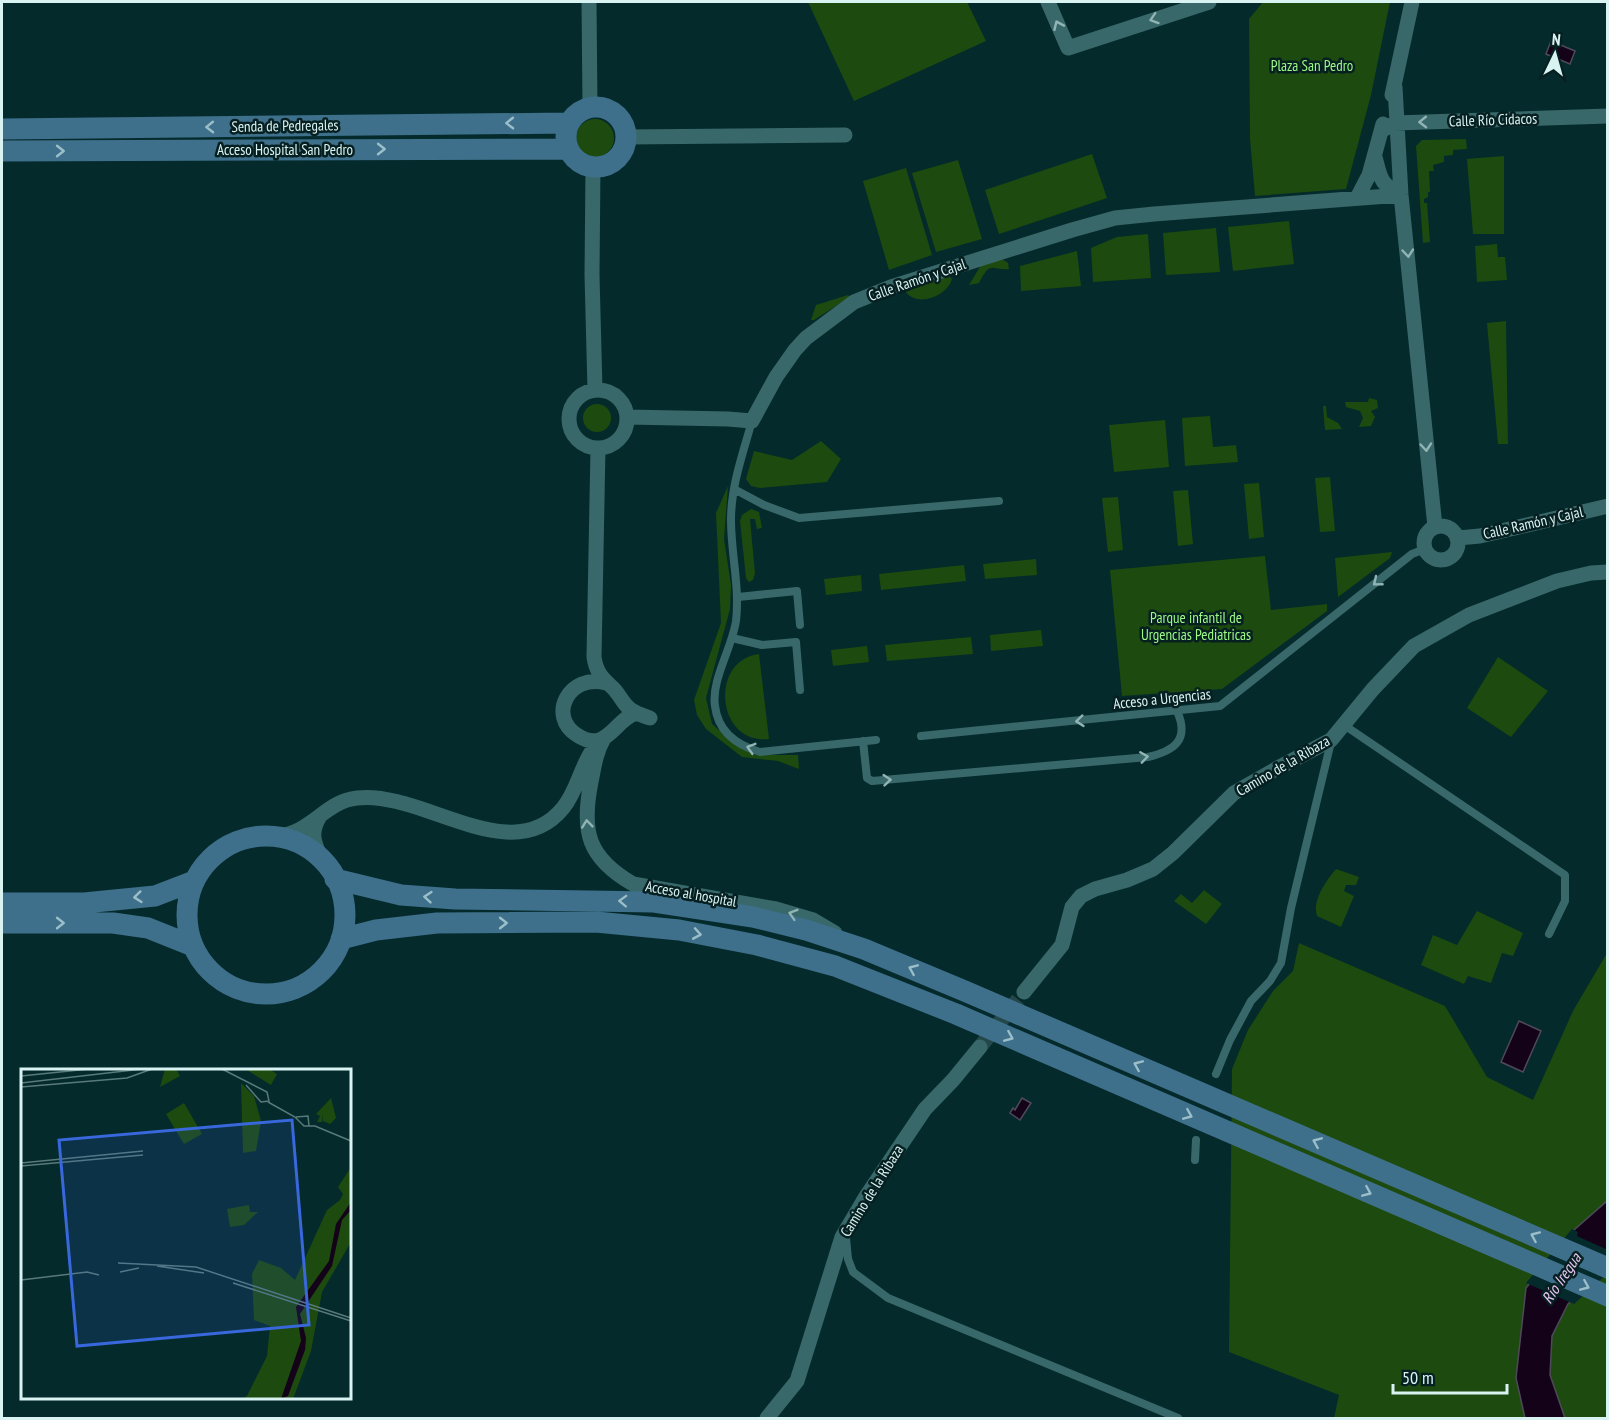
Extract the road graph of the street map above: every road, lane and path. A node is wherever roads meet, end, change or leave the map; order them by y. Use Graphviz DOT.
graph roads {
  1 [pos="590,2"];
  2 [pos="1048,2"];
  3 [pos="1209,2"];
  4 [pos="1412,2"];
  5 [pos="1395,87"];
  6 [pos="590,107"];
  7 [pos="1608,116"];
  8 [pos="568,123"];
  9 [pos="1395,123"];
  10 [pos="2,129"];
  11 [pos="1381,131"];
  12 [pos="845,135"];
  13 [pos="626,137"];
  14 [pos="568,149"];
  15 [pos="2,151"];
  16 [pos="1375,157"];
  17 [pos="593,167"];
  18 [pos="1401,195"];
  19 [pos="1357,198"];
  20 [pos="595,390"];
  21 [pos="627,417"];
  22 [pos="752,421"];
  23 [pos="598,448"];
  24 [pos="734,489"];
  25 [pos="999,501"];
  26 [pos="1608,506"];
  27 [pos="1435,528"];
  28 [pos="1458,538"];
  29 [pos="1425,549"];
  30 [pos="1608,572"];
  31 [pos="738,597"];
  32 [pos="800,625"];
  33 [pos="732,638"];
  34 [pos="594,657"];
  35 [pos="582,683"];
  36 [pos="606,683"];
  37 [pos="800,690"];
  38 [pos="620,697"];
  39 [pos="1178,711"];
  40 [pos="619,725"];
  41 [pos="1344,725"];
  42 [pos="576,735"];
  43 [pos="921,736"];
  44 [pos="604,738"];
  45 [pos="876,740"];
  46 [pos="1331,740"];
  47 [pos="863,741"];
  48 [pos="587,760"];
  49 [pos="326,812"];
  50 [pos="276,836"];
  51 [pos="321,858"];
  52 [pos="335,879"];
  53 [pos="194,881"];
  54 [pos="2,903"];
  55 [pos="2,923"];
  56 [pos="1549,934"];
  57 [pos="341,939"];
  58 [pos="193,946"];
  59 [pos="864,949"];
  60 [pos="1026,990"];
  61 [pos="980,1047"];
  62 [pos="1216,1074"];
  63 [pos="1196,1140"];
  64 [pos="1195,1160"];
  65 [pos="846,1231"];
  66 [pos="1608,1268"];
  67 [pos="1608,1296"];
  68 [pos="767,1419"];
  69 [pos="1178,1419"];
  1 -- 6 [label="street"];
  3 -- 2 [label="street, one-way"];
  4 -- 5 [label="street"];
  5 -- 9 [label="street"];
  5 -- 11 [label="street"];
  6 -- 8 [label="main road"];
  6 -- 13 [label="main road"];
  7 -- 9 [label="street, Calle Río Cidacos, one-way"];
  8 -- 10 [label="main road, Senda de Pedregales, one-way"];
  8 -- 14 [label="main road"];
  9 -- 11 [label="street, Calle Río Cidacos"];
  9 -- 18 [label="street"];
  11 -- 16 [label="street"];
  12 -- 13 [label="street"];
  13 -- 17 [label="main road"];
  15 -- 14 [label="main road, Acceso Hospital San Pedro, one-way"];
  14 -- 17 [label="main road"];
  16 -- 18 [label="street"];
  16 -- 19 [label="street"];
  17 -- 20 [label="street"];
  18 -- 19 [label="street, Calle Ramón y Cajal"];
  18 -- 27 [label="street, one-way"];
  19 -- 22 [label="street, Calle Ramón y Cajal"];
  20 -- 21 [label="street"];
  20 -- 23 [label="street"];
  21 -- 22 [label="street"];
  21 -- 23 [label="street"];
  22 -- 24 [label="lane, Calle Ramón y Cajal"];
  23 -- 34 [label="street"];
  24 -- 25 [label="lane"];
  24 -- 31 [label="lane, Calle Ramón y Cajal"];
  26 -- 28 [label="street, Calle Ramón y Cajal"];
  27 -- 28 [label="street"];
  27 -- 29 [label="street"];
  28 -- 29 [label="street"];
  29 -- 39 [label="lane, Acceso a Urgencias, one-way"];
  30 -- 41 [label="street, Camino de la Ribaza"];
  31 -- 32 [label="lane"];
  31 -- 33 [label="lane, Calle Ramón y Cajal"];
  33 -- 37 [label="lane"];
  47 -- 33 [label="lane, Calle Ramón y Cajal, one-way"];
  34 -- 35 [label="street"];
  34 -- 36 [label="street"];
  35 -- 36 [label="street"];
  35 -- 42 [label="street"];
  36 -- 38 [label="street"];
  38 -- 40 [label="street"];
  38 -- 40 [label="street"];
  39 -- 43 [label="lane, Acceso a Urgencias, one-way"];
  47 -- 39 [label="lane, one-way"];
  40 -- 44 [label="street"];
  41 -- 46 [label="street, Camino de la Ribaza"];
  41 -- 56 [label="lane"];
  42 -- 44 [label="street"];
  42 -- 48 [label="street"];
  44 -- 48 [label="street"];
  59 -- 44 [label="street, Acceso al hospital, one-way"];
  45 -- 47 [label="lane, Calle Ramón y Cajal"];
  46 -- 60 [label="street, Camino de la Ribaza"];
  46 -- 62 [label="lane"];
  48 -- 49 [label="street"];
  49 -- 50 [label="street"];
  49 -- 51 [label="street"];
  50 -- 51 [label="main road"];
  50 -- 53 [label="main road"];
  51 -- 52 [label="main road"];
  52 -- 57 [label="main road"];
  59 -- 52 [label="main road, one-way"];
  53 -- 54 [label="main road, one-way"];
  53 -- 58 [label="main road"];
  55 -- 58 [label="main road, one-way"];
  57 -- 58 [label="main road"];
  57 -- 67 [label="main road, one-way"];
  66 -- 59 [label="main road, one-way"];
  61 -- 65 [label="street, Camino de la Ribaza"];
  63 -- 64 [label="lane"];
  65 -- 68 [label="street, Camino de la Ribaza"];
  65 -- 69 [label="lane"];
}
